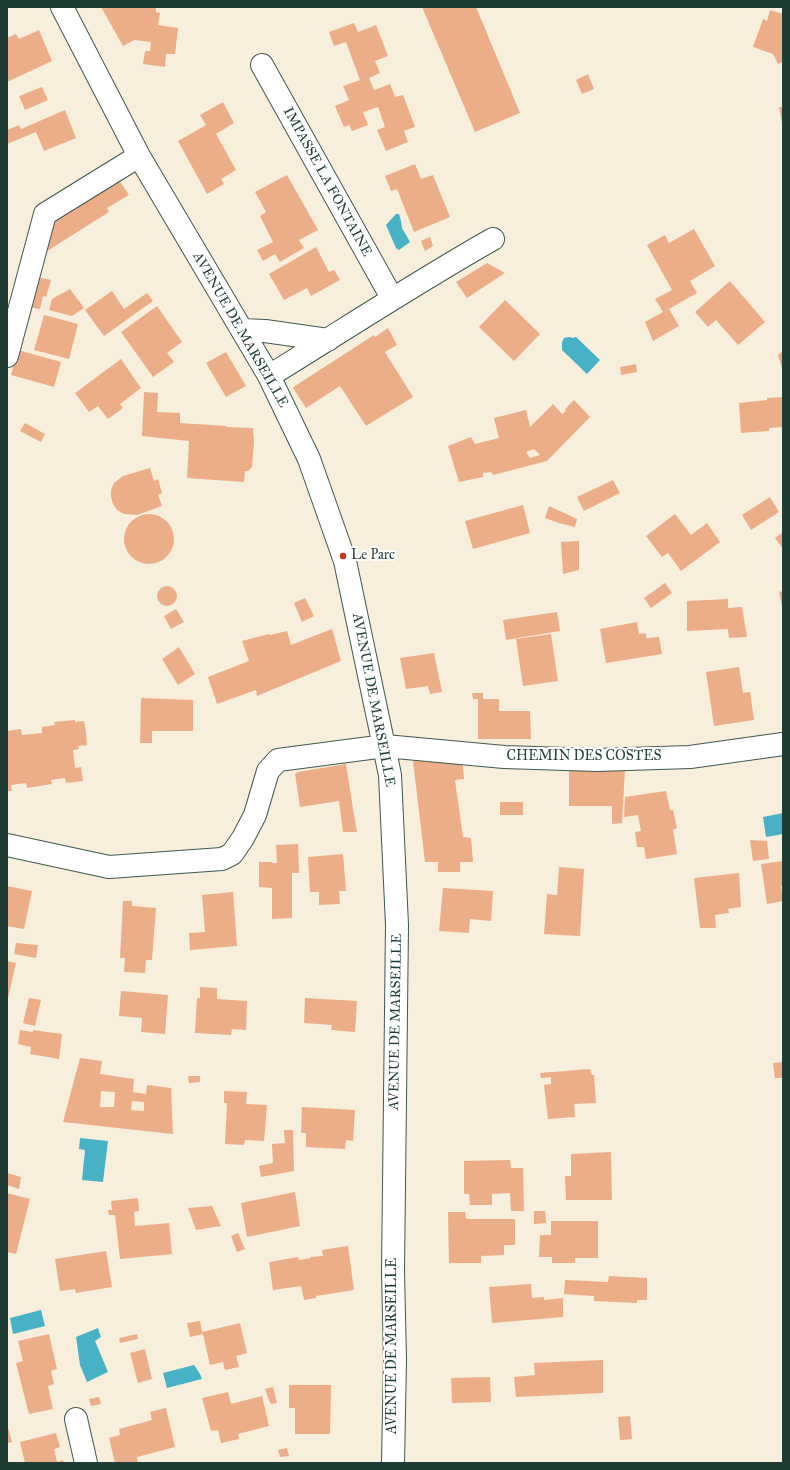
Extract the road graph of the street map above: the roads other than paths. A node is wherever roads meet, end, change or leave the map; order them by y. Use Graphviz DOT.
graph roads {
  1 [pos="62,7"];
  2 [pos="262,65"];
  3 [pos="139,156"];
  4 [pos="493,239"];
  5 [pos="392,298"];
  6 [pos="242,330"];
  7 [pos="328,340"];
  8 [pos="7,356"];
  9 [pos="269,376"];
  10 [pos="783,744"];
  11 [pos="384,746"];
  12 [pos="7,845"];
  13 [pos="76,1419"];
  14 [pos="86,1463"];
  15 [pos="393,1463"];
  1 -- 3 [label="street, AVENUE DE MARSEILLE"];
  2 -- 5 [label="street, IMPASSE LA FONTAINE"];
  3 -- 6 [label="street, AVENUE DE MARSEILLE"];
  3 -- 8 [label="street"];
  4 -- 5 [label="street"];
  5 -- 7 [label="street"];
  6 -- 7 [label="street"];
  6 -- 9 [label="street, AVENUE DE MARSEILLE"];
  7 -- 9 [label="street"];
  9 -- 11 [label="street, AVENUE DE MARSEILLE"];
  10 -- 11 [label="street, CHEMIN DES COSTES"];
  11 -- 12 [label="street, CHEMIN DES COSTES"];
  11 -- 15 [label="street, AVENUE DE MARSEILLE"];
  13 -- 14 [label="street"];
}
